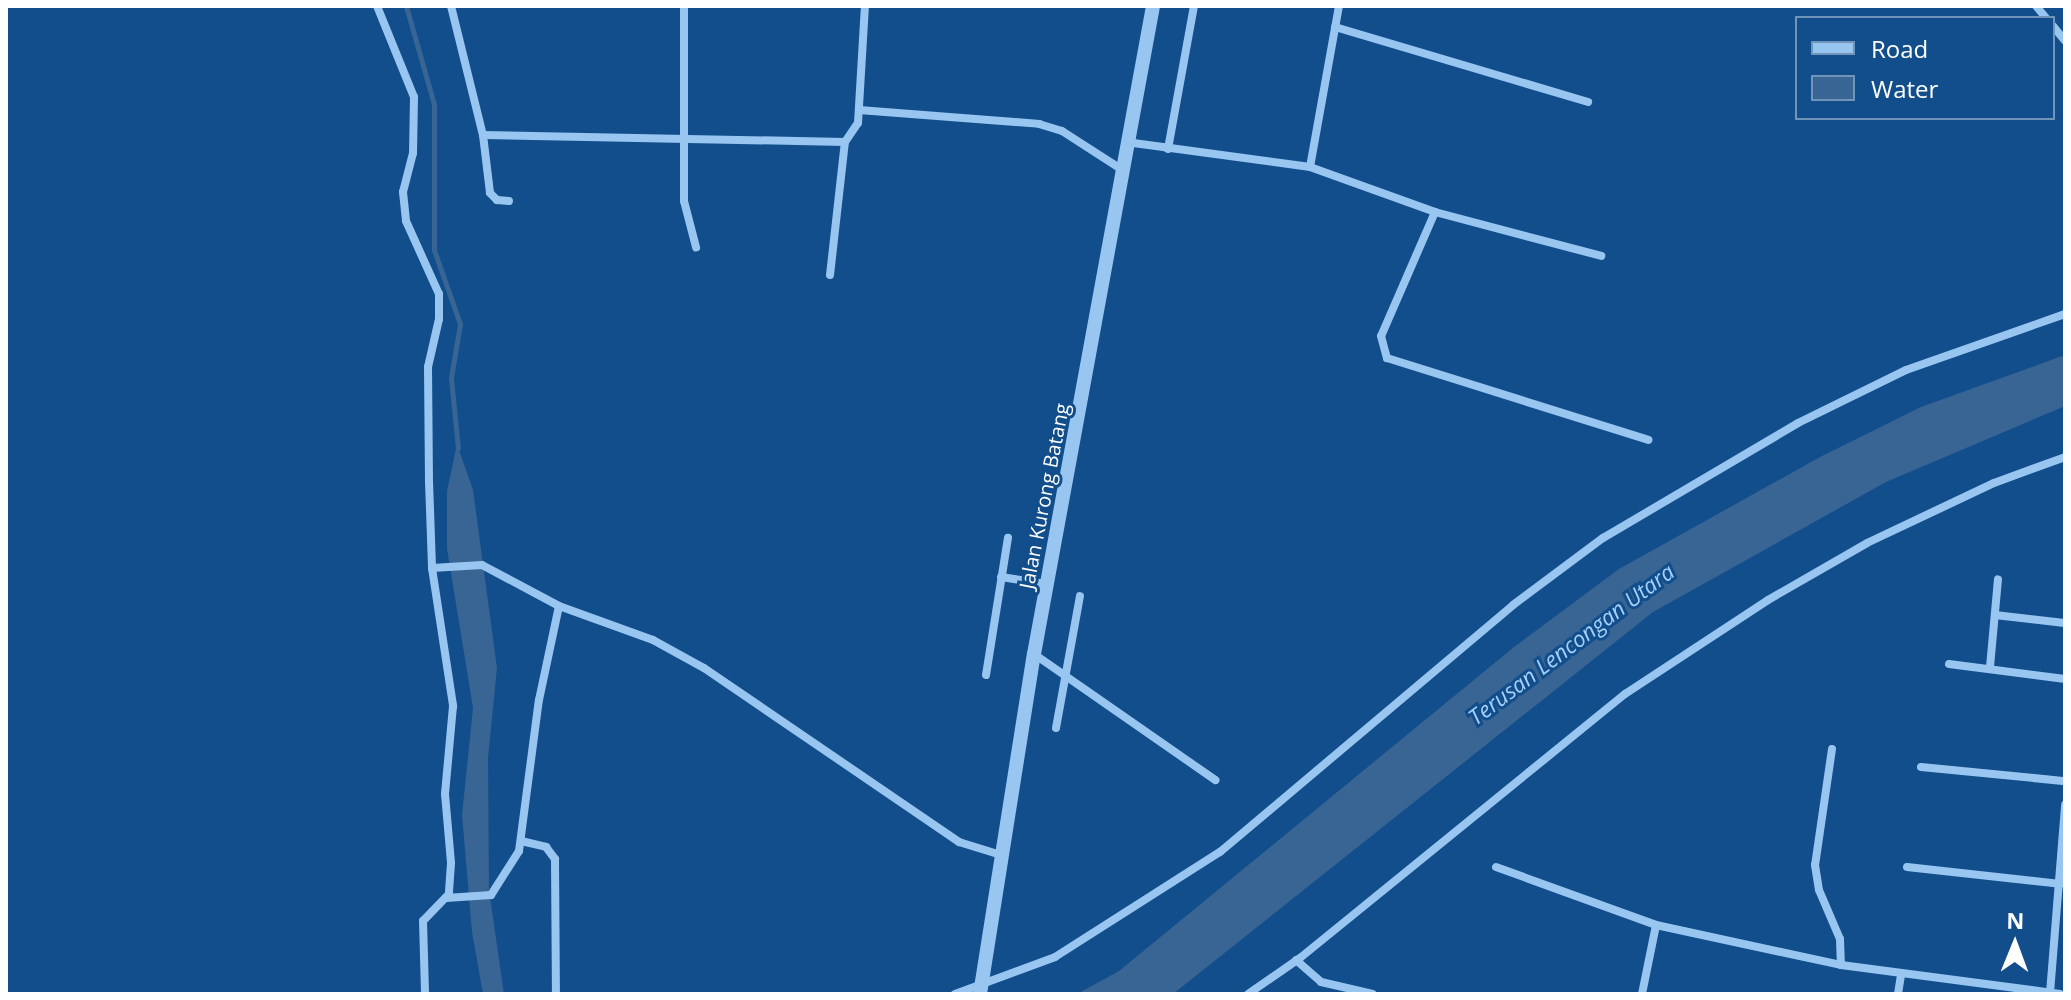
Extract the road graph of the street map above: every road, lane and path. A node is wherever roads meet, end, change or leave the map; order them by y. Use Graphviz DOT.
graph roads {
  1 [pos="377,6"];
  2 [pos="451,6"];
  3 [pos="684,6"];
  4 [pos="865,6"];
  5 [pos="1153,6"];
  6 [pos="1194,6"];
  7 [pos="1339,6"];
  8 [pos="1335,27"];
  9 [pos="1588,102"];
  10 [pos="859,110"];
  11 [pos="483,135"];
  12 [pos="684,138"];
  13 [pos="845,142"];
  14 [pos="1126,142"];
  15 [pos="1168,149"];
  16 [pos="1310,167"];
  17 [pos="1121,169"];
  18 [pos="509,201"];
  19 [pos="1435,212"];
  20 [pos="696,247"];
  21 [pos="1601,256"];
  22 [pos="830,275"];
  23 [pos="2065,314"];
  24 [pos="1648,440"];
  25 [pos="2065,457"];
  26 [pos="1008,538"];
  27 [pos="432,568"];
  28 [pos="1001,577"];
  29 [pos="1998,579"];
  30 [pos="1047,584"];
  31 [pos="1080,596"];
  32 [pos="559,606"];
  33 [pos="1995,615"];
  34 [pos="2065,623"];
  35 [pos="1034,654"];
  36 [pos="1949,664"];
  37 [pos="1990,667"];
  38 [pos="986,675"];
  39 [pos="1065,676"];
  40 [pos="2065,679"];
  41 [pos="1056,728"];
  42 [pos="1832,749"];
  43 [pos="1921,767"];
  44 [pos="1215,780"];
  45 [pos="2065,781"];
  46 [pos="2065,805"];
  47 [pos="521,841"];
  48 [pos="1001,855"];
  49 [pos="1496,867"];
  50 [pos="1907,867"];
  51 [pos="2060,884"];
  52 [pos="446,898"];
  53 [pos="1656,925"];
  54 [pos="1296,960"];
  55 [pos="1841,965"];
  56 [pos="1901,975"];
  57 [pos="981,990"];
  58 [pos="2054,993"];
  59 [pos="425,994"];
  60 [pos="556,994"];
  61 [pos="955,994"];
  62 [pos="1248,994"];
  63 [pos="1373,994"];
  64 [pos="1642,994"];
  65 [pos="1898,994"];
  1 -- 27 [label="street"];
  2 -- 11 [label="street"];
  3 -- 12 [label="street"];
  4 -- 10 [label="street"];
  5 -- 14 [label="street, Jalan Kurong Batang"];
  6 -- 15 [label="street"];
  7 -- 8 [label="street"];
  8 -- 9 [label="street"];
  8 -- 16 [label="street"];
  10 -- 13 [label="street"];
  10 -- 17 [label="street"];
  11 -- 12 [label="street"];
  11 -- 18 [label="street"];
  12 -- 13 [label="street"];
  12 -- 20 [label="street"];
  13 -- 22 [label="street"];
  14 -- 15 [label="street"];
  14 -- 17 [label="street, Jalan Kurong Batang"];
  15 -- 16 [label="street"];
  16 -- 19 [label="street"];
  17 -- 30 [label="street, Jalan Kurong Batang"];
  19 -- 21 [label="street"];
  19 -- 24 [label="street"];
  23 -- 57 [label="street"];
  25 -- 54 [label="street"];
  26 -- 28 [label="street"];
  27 -- 32 [label="street"];
  27 -- 52 [label="street"];
  28 -- 30 [label="street"];
  28 -- 38 [label="street"];
  29 -- 33 [label="street"];
  30 -- 35 [label="street, Jalan Kurong Batang"];
  31 -- 39 [label="street"];
  32 -- 47 [label="street"];
  32 -- 48 [label="street"];
  33 -- 34 [label="street"];
  33 -- 37 [label="street"];
  35 -- 39 [label="street"];
  35 -- 48 [label="street, Jalan Kurong Batang"];
  36 -- 37 [label="street"];
  37 -- 40 [label="street"];
  39 -- 41 [label="street"];
  39 -- 44 [label="street"];
  42 -- 55 [label="street"];
  43 -- 45 [label="street"];
  46 -- 51 [label="street"];
  47 -- 52 [label="street"];
  47 -- 60 [label="street"];
  48 -- 57 [label="street, Jalan Kurong Batang"];
  49 -- 53 [label="street"];
  50 -- 51 [label="street"];
  51 -- 58 [label="street"];
  52 -- 59 [label="street"];
  53 -- 55 [label="street"];
  53 -- 64 [label="street"];
  54 -- 62 [label="street"];
  54 -- 63 [label="street"];
  55 -- 56 [label="street"];
  56 -- 58 [label="street"];
  56 -- 65 [label="street"];
  57 -- 61 [label="street"];
}
